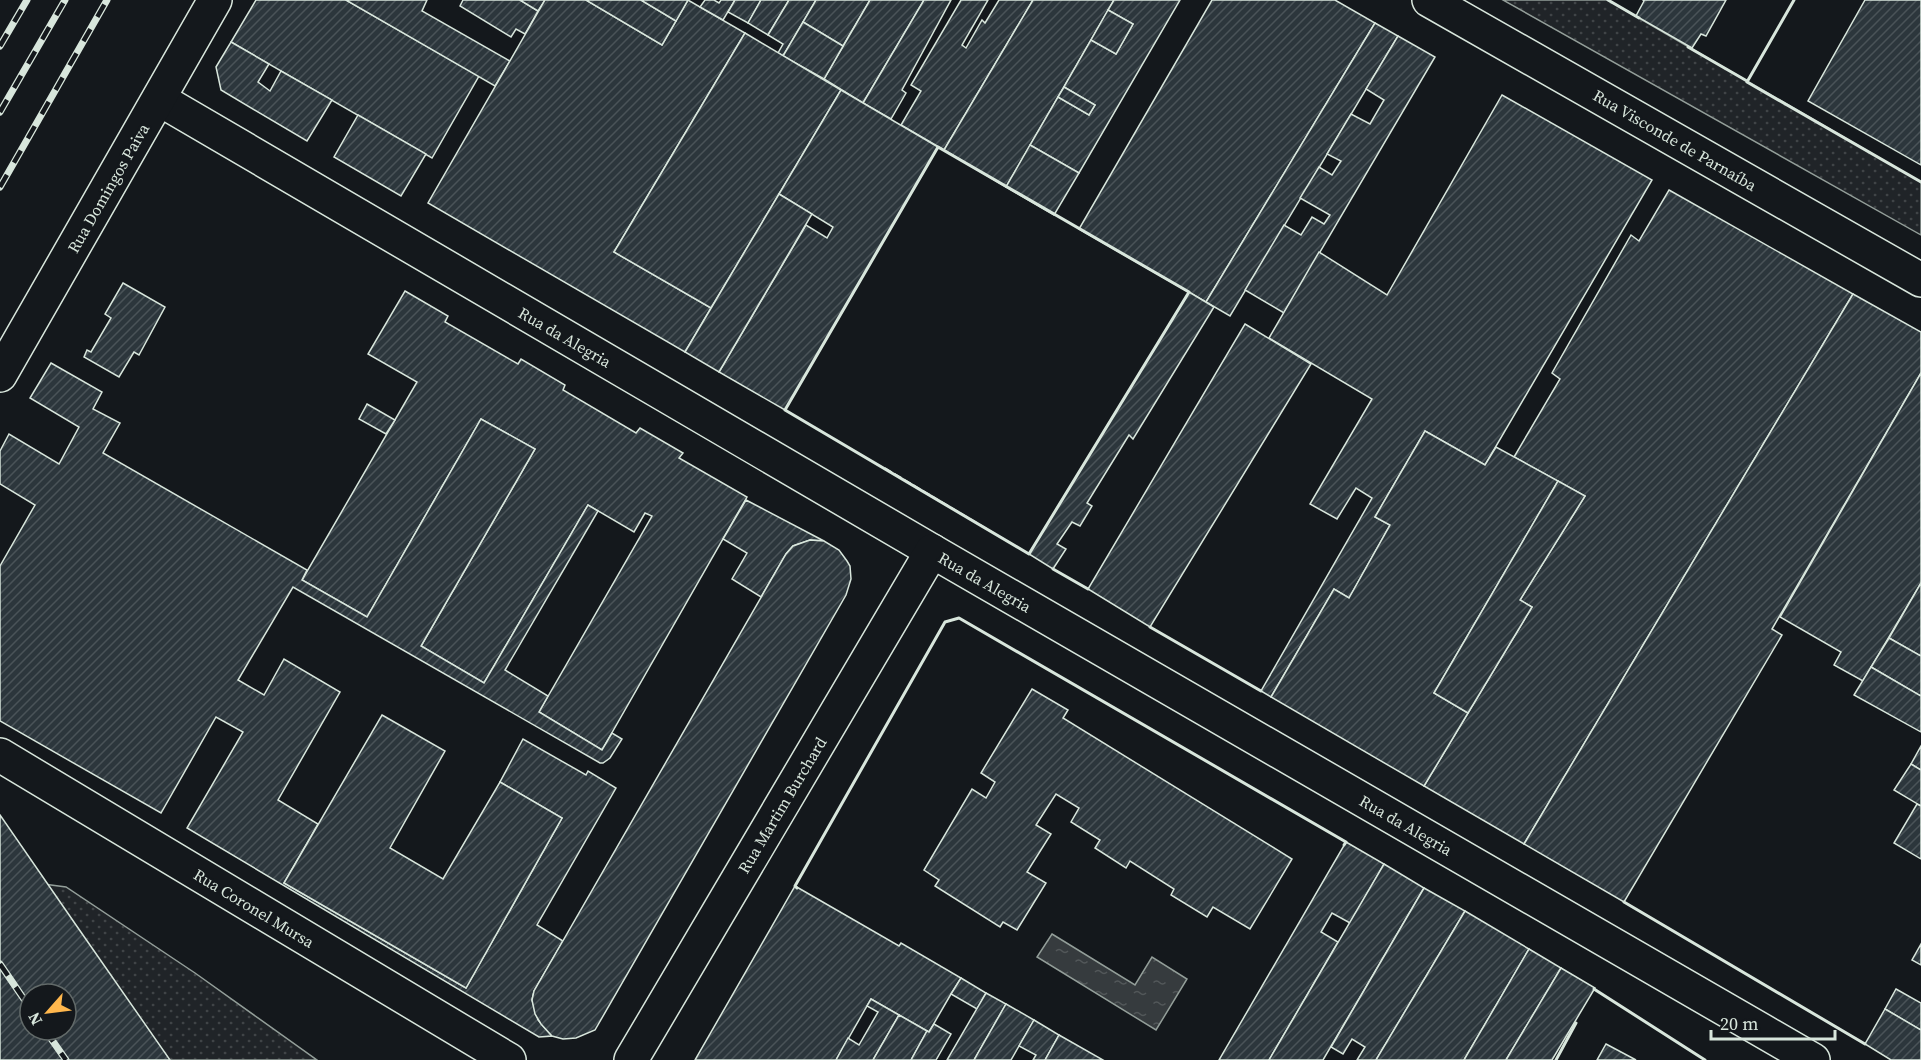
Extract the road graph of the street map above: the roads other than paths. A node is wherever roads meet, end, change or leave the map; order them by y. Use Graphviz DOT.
graph roads {
  1 [pos="215,0"];
  2 [pos="1429,0"];
  3 [pos="159,99"];
  4 [pos="1921,280"];
  5 [pos="0,375"];
  6 [pos="932,551"];
  7 [pos="0,755"];
  8 [pos="509,1060"];
  9 [pos="631,1060"];
  10 [pos="1813,1060"];
  1 -- 3 [label="street, Rua Domingos Paiva"];
  2 -- 4 [label="street, Rua Visconde de Parnaíba"];
  3 -- 5 [label="street, Rua Domingos Paiva"];
  3 -- 6 [label="street, Rua da Alegria"];
  6 -- 9 [label="street, Rua Martim Burchard"];
  6 -- 10 [label="street, Rua da Alegria"];
  7 -- 8 [label="street, Rua Coronel Mursa"];
}
